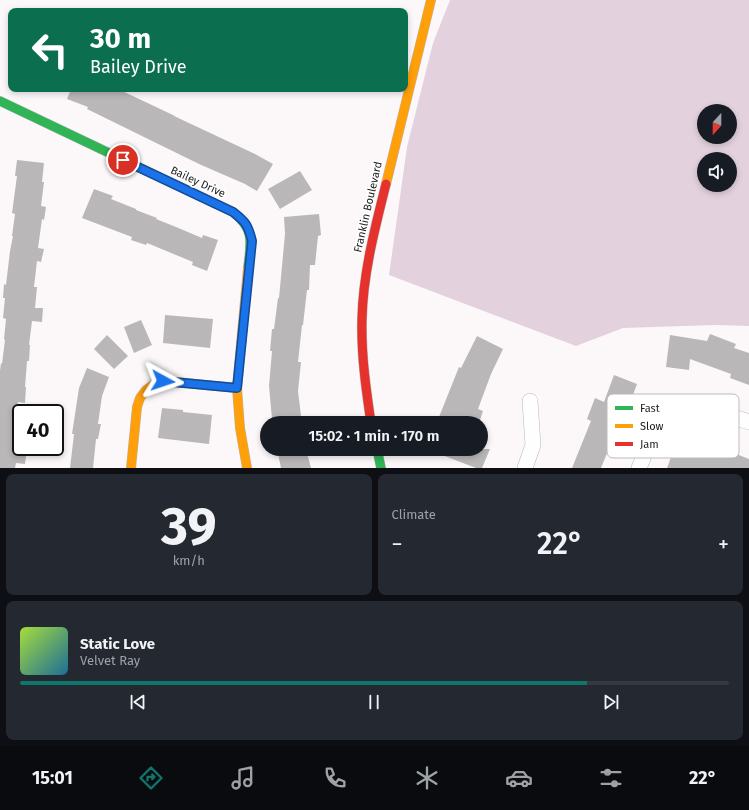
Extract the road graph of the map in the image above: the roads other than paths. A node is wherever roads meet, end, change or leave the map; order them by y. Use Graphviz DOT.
graph roads {
  1 [pos="431,0"];
  2 [pos="0,101"];
  3 [pos="237,388"];
  4 [pos="530,401"];
  5 [pos="370,416"];
  6 [pos="739,419"];
  7 [pos="749,422"];
  8 [pos="379,456"];
  9 [pos="643,458"];
  10 [pos="131,468"];
  11 [pos="247,468"];
  12 [pos="382,468"];
  13 [pos="525,468"];
  14 [pos="639,468"];
  1 -- 5 [label="street, Franklin Boulevard"];
  2 -- 3 [label="street, Bailey Drive"];
  3 -- 10 [label="street"];
  3 -- 11 [label="street, Bailey Drive"];
  4 -- 13 [label="street"];
  6 -- 7 [label="street"];
  8 -- 12 [label="street"];
  9 -- 14 [label="street"];
}
